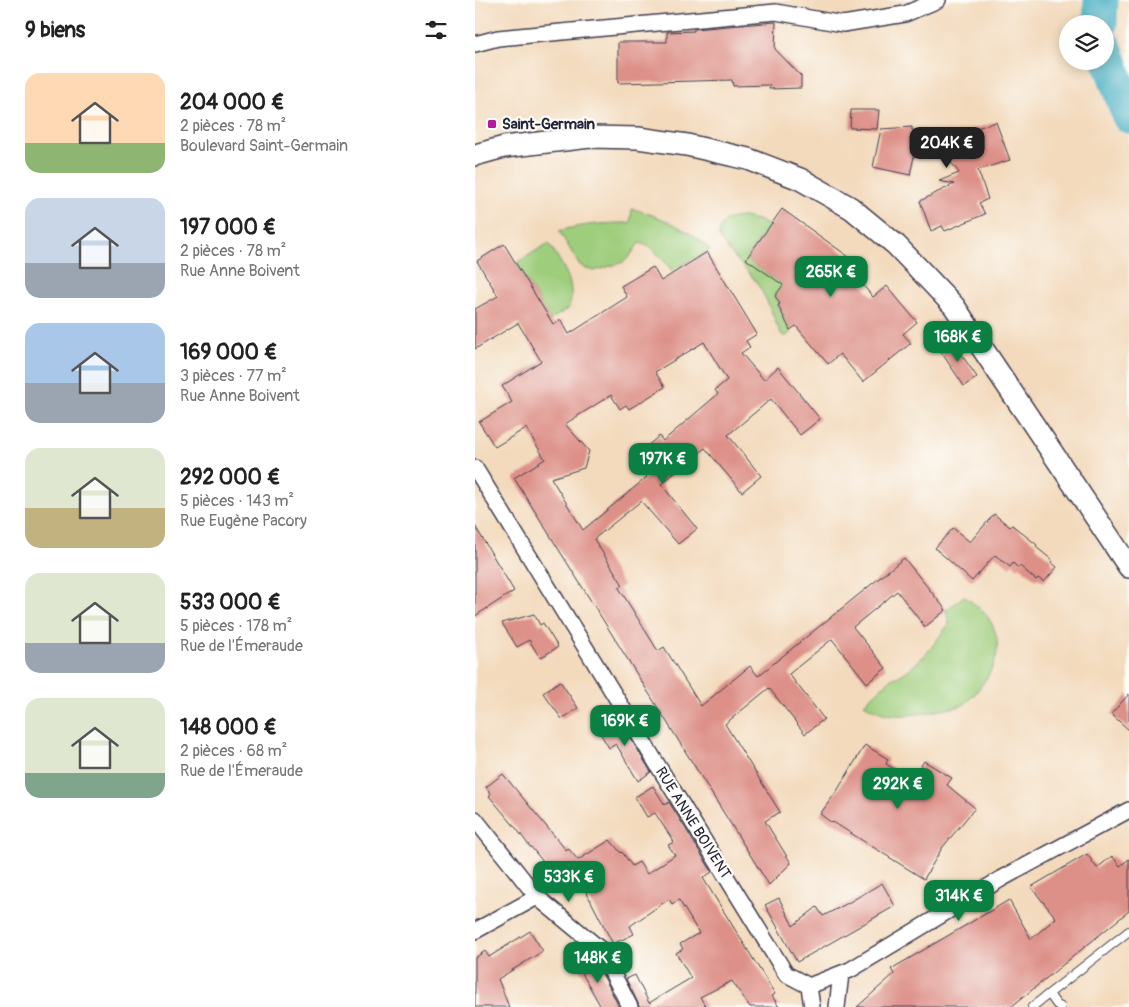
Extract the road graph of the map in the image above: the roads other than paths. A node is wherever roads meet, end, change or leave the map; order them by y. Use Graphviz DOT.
graph roads {
  1 [pos="938,0"];
  2 [pos="475,44"];
  3 [pos="475,155"];
  4 [pos="475,468"];
  5 [pos="1129,567"];
  6 [pos="1129,810"];
  7 [pos="475,819"];
  8 [pos="537,897"];
  9 [pos="475,931"];
  10 [pos="1129,931"];
  11 [pos="841,974"];
  12 [pos="809,986"];
  13 [pos="1049,994"];
  14 [pos="631,1007"];
  15 [pos="812,1007"];
  16 [pos="837,1007"];
  17 [pos="1032,1007"];
  18 [pos="1061,1007"];
  1 -- 2 [label="street"];
  3 -- 5 [label="main road"];
  4 -- 12 [label="street, RUE ANNE BOIVENT"];
  6 -- 11 [label="street"];
  7 -- 8 [label="street"];
  8 -- 9 [label="street"];
  8 -- 14 [label="street"];
  10 -- 13 [label="lane"];
  11 -- 12 [label="street"];
  11 -- 16 [label="street"];
  12 -- 15 [label="street"];
  13 -- 17 [label="lane"];
  13 -- 18 [label="lane"];
}
